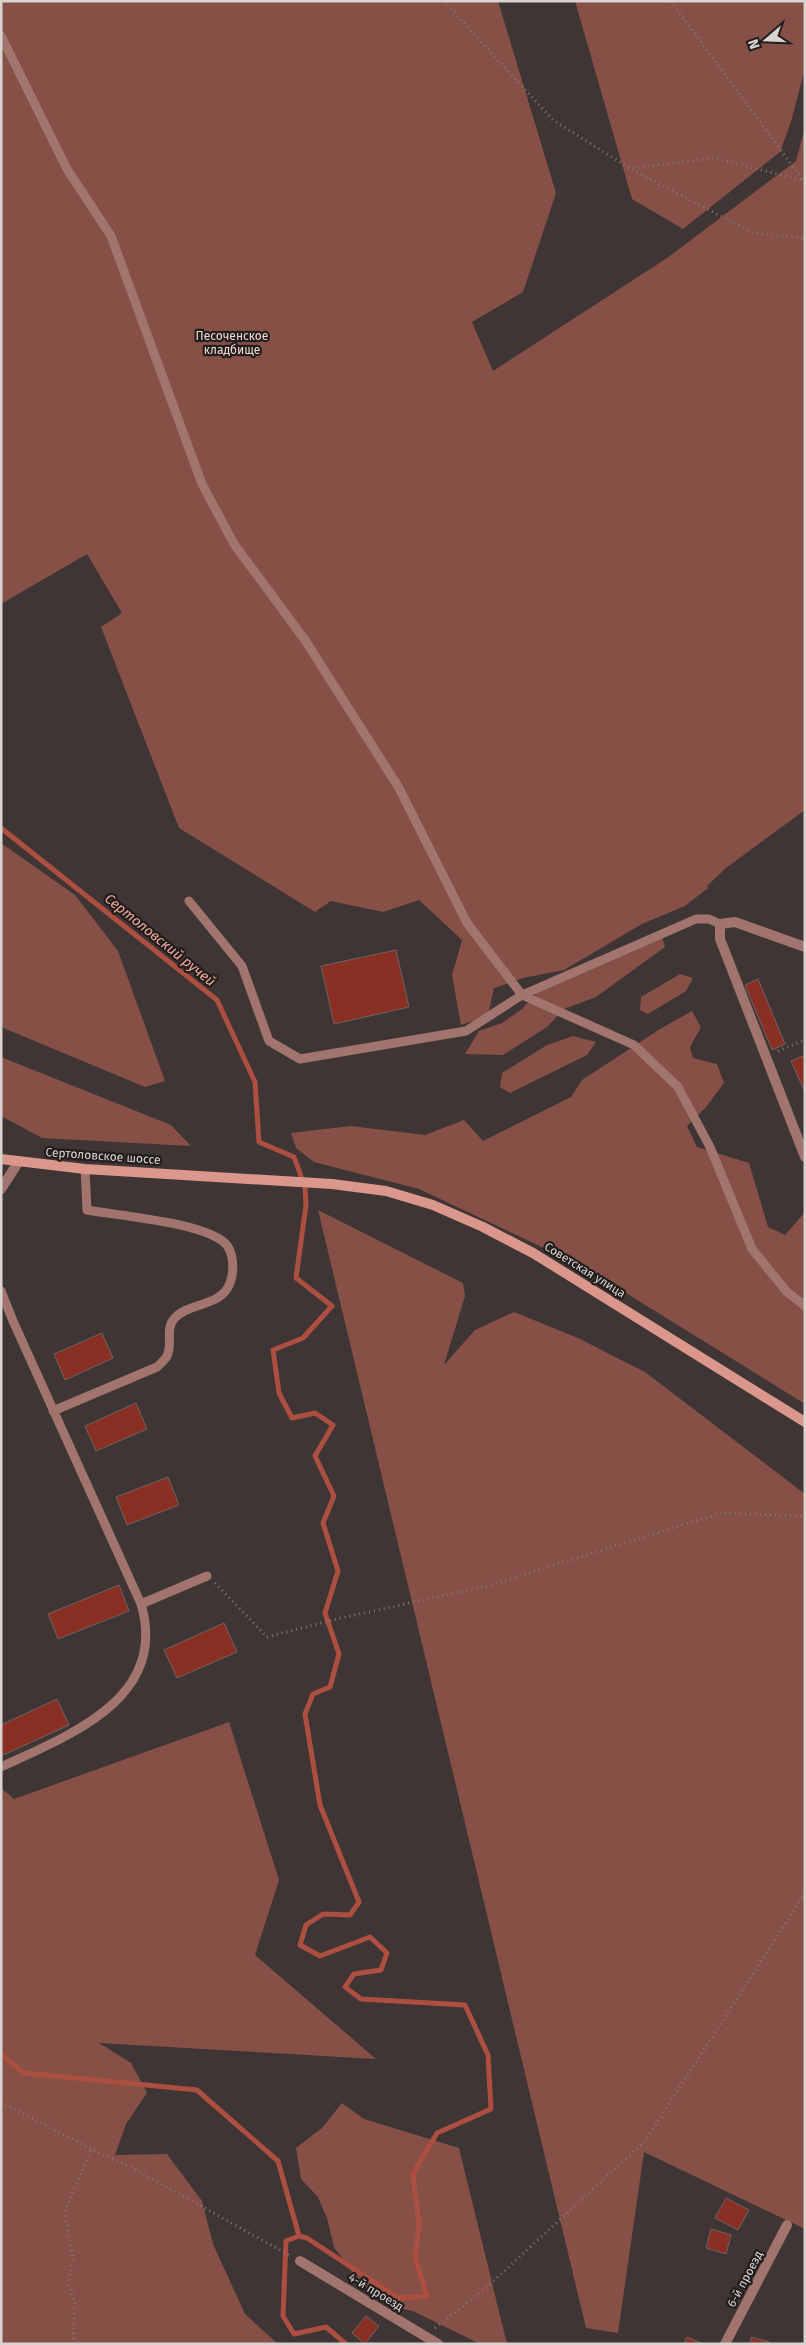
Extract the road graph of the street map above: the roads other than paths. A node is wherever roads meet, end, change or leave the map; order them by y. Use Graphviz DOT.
graph roads {
  1 [pos="1,36"];
  2 [pos="189,901"];
  3 [pos="720,924"];
  4 [pos="805,947"];
  5 [pos="522,995"];
  6 [pos="805,1157"];
  7 [pos="1,1159"];
  8 [pos="19,1162"];
  9 [pos="85,1169"];
  10 [pos="258,1178"];
  11 [pos="1,1189"];
  12 [pos="1,1291"];
  13 [pos="805,1306"];
  14 [pos="53,1411"];
  15 [pos="805,1422"];
  16 [pos="207,1576"];
  17 [pos="141,1604"];
  18 [pos="1,1767"];
  19 [pos="787,2226"];
  20 [pos="300,2261"];
  21 [pos="438,2344"];
  22 [pos="725,2344"];
  1 -- 5 [label="lane"];
  2 -- 5 [label="lane"];
  3 -- 4 [label="street"];
  3 -- 5 [label="lane"];
  3 -- 6 [label="street"];
  5 -- 13 [label="lane"];
  7 -- 8 [label="main road, Сертоловское шоссе"];
  8 -- 9 [label="main road, Сертоловское шоссе"];
  8 -- 11 [label="street"];
  9 -- 10 [label="main road, Сертоловское шоссе"];
  9 -- 14 [label="lane"];
  10 -- 15 [label="main road, Советская улица"];
  12 -- 14 [label="lane"];
  14 -- 17 [label="lane"];
  16 -- 17 [label="lane"];
  17 -- 18 [label="lane"];
  19 -- 22 [label="street, 6-й проезд"];
  20 -- 21 [label="street, 4-й проезд"];
}
